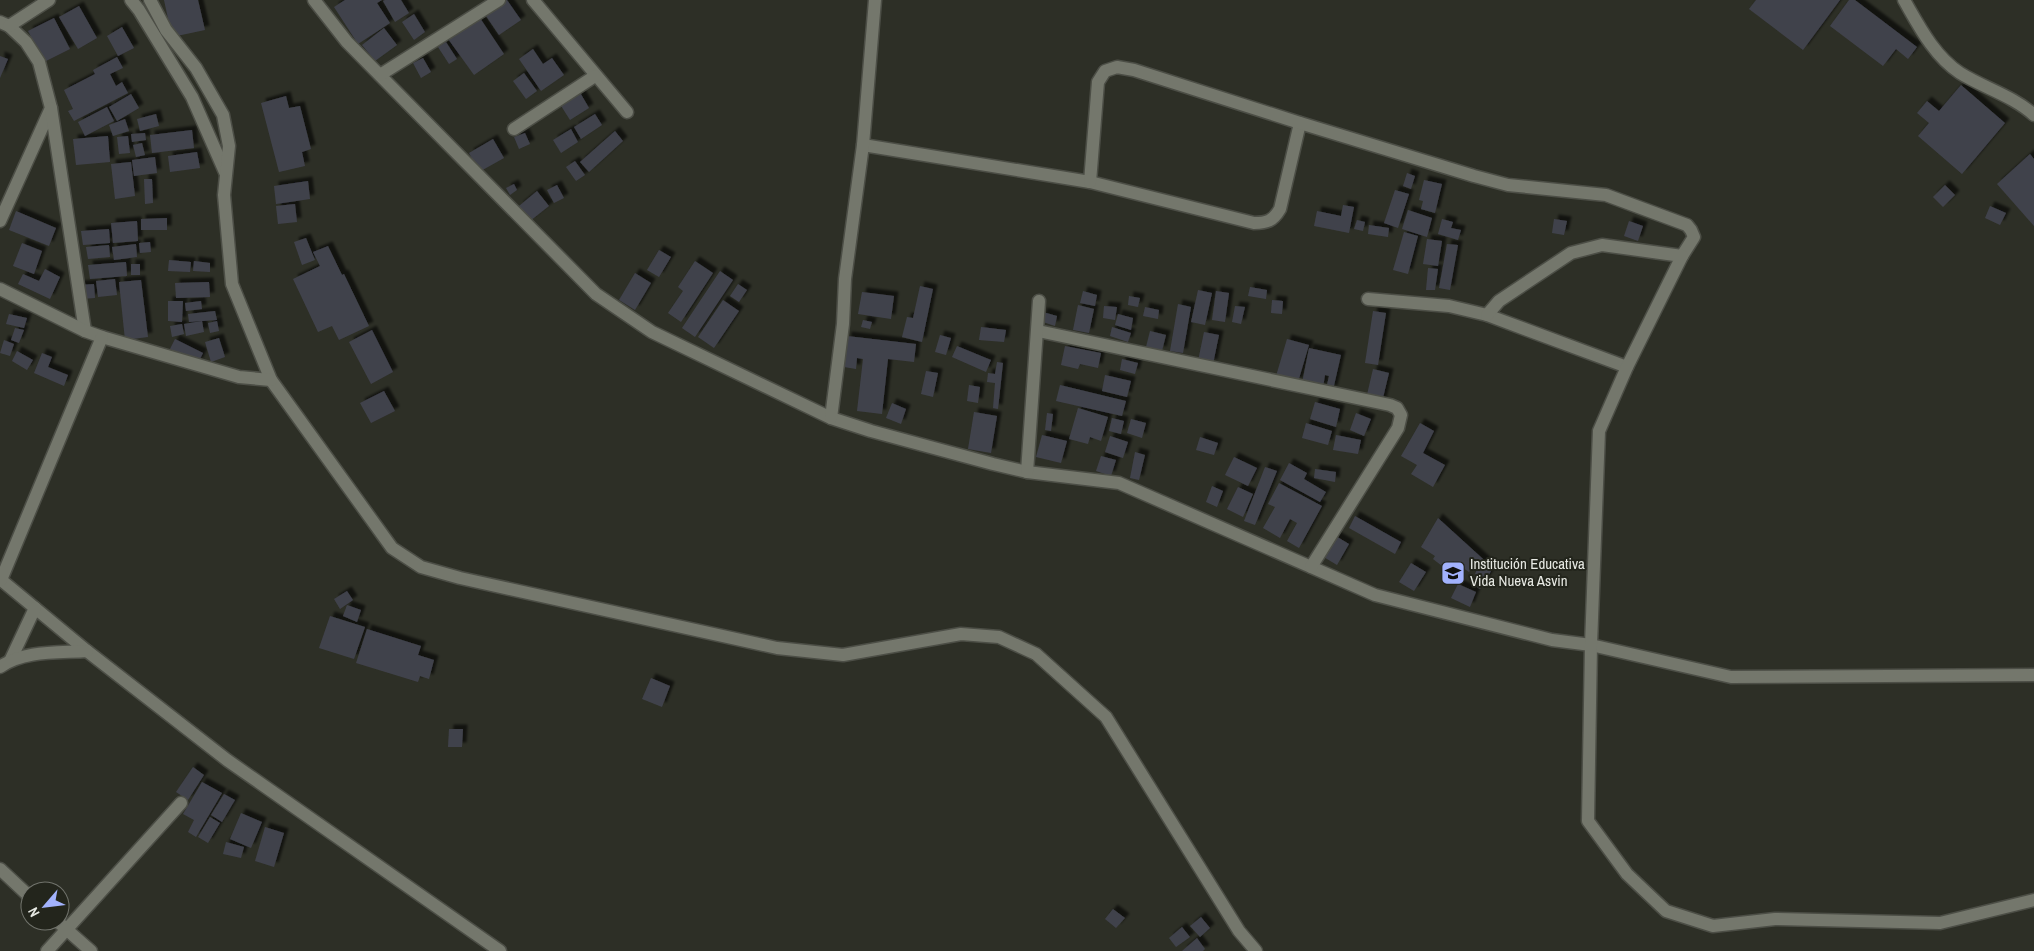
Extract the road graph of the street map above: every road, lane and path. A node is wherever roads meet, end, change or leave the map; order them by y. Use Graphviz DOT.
graph roads {
  1 [pos="49,0"];
  2 [pos="131,0"];
  3 [pos="150,0"];
  4 [pos="314,0"];
  5 [pos="499,0"];
  6 [pos="533,0"];
  7 [pos="875,0"];
  8 [pos="1904,0"];
  9 [pos="5,24"];
  10 [pos="380,75"];
  11 [pos="595,76"];
  12 [pos="51,108"];
  13 [pos="627,112"];
  14 [pos="2034,115"];
  15 [pos="1300,123"];
  16 [pos="514,129"];
  17 [pos="863,146"];
  18 [pos="226,173"];
  19 [pos="1090,182"];
  20 [pos="0,221"];
  21 [pos="1682,256"];
  22 [pos="0,290"];
  23 [pos="1368,299"];
  24 [pos="1040,301"];
  25 [pos="1488,315"];
  26 [pos="85,330"];
  27 [pos="1038,331"];
  28 [pos="102,337"];
  29 [pos="1627,367"];
  30 [pos="271,380"];
  31 [pos="831,418"];
  32 [pos="1027,472"];
  33 [pos="1310,567"];
  34 [pos="1,579"];
  35 [pos="35,608"];
  36 [pos="1591,645"];
  37 [pos="87,652"];
  38 [pos="11,659"];
  39 [pos="0,666"];
  40 [pos="2034,675"];
  41 [pos="182,803"];
  42 [pos="0,869"];
  43 [pos="20,888"];
  44 [pos="2034,900"];
  45 [pos="70,926"];
  46 [pos="65,931"];
  47 [pos="67,931"];
  48 [pos="47,951"];
  49 [pos="91,951"];
  50 [pos="500,951"];
  51 [pos="1256,951"];
  1 -- 9 [label="street"];
  2 -- 18 [label="street"];
  3 -- 18 [label="street"];
  4 -- 10 [label="street"];
  5 -- 10 [label="street"];
  6 -- 11 [label="street"];
  7 -- 17 [label="street"];
  8 -- 14 [label="street"];
  9 -- 12 [label="street"];
  10 -- 31 [label="street"];
  11 -- 13 [label="street"];
  11 -- 16 [label="street"];
  12 -- 20 [label="street"];
  12 -- 26 [label="street"];
  15 -- 19 [label="street"];
  15 -- 19 [label="street"];
  15 -- 21 [label="street"];
  17 -- 19 [label="street"];
  17 -- 31 [label="street"];
  18 -- 30 [label="street"];
  21 -- 25 [label="street"];
  21 -- 29 [label="street"];
  22 -- 26 [label="street"];
  23 -- 25 [label="street"];
  24 -- 27 [label="street"];
  25 -- 29 [label="street"];
  26 -- 28 [label="street"];
  27 -- 32 [label="street"];
  27 -- 33 [label="street"];
  28 -- 30 [label="street"];
  28 -- 34 [label="street"];
  29 -- 36 [label="street"];
  30 -- 51 [label="street"];
  31 -- 32 [label="street"];
  32 -- 33 [label="street"];
  33 -- 36 [label="street"];
  34 -- 35 [label="street"];
  35 -- 37 [label="street"];
  35 -- 38 [label="street"];
  36 -- 40 [label="street"];
  36 -- 44 [label="street"];
  37 -- 38 [label="street"];
  37 -- 50 [label="street"];
  38 -- 39 [label="street"];
  41 -- 45 [label="street"];
  42 -- 43 [label="street"];
  46 -- 48 [label="street"];
  47 -- 49 [label="street"];
}
